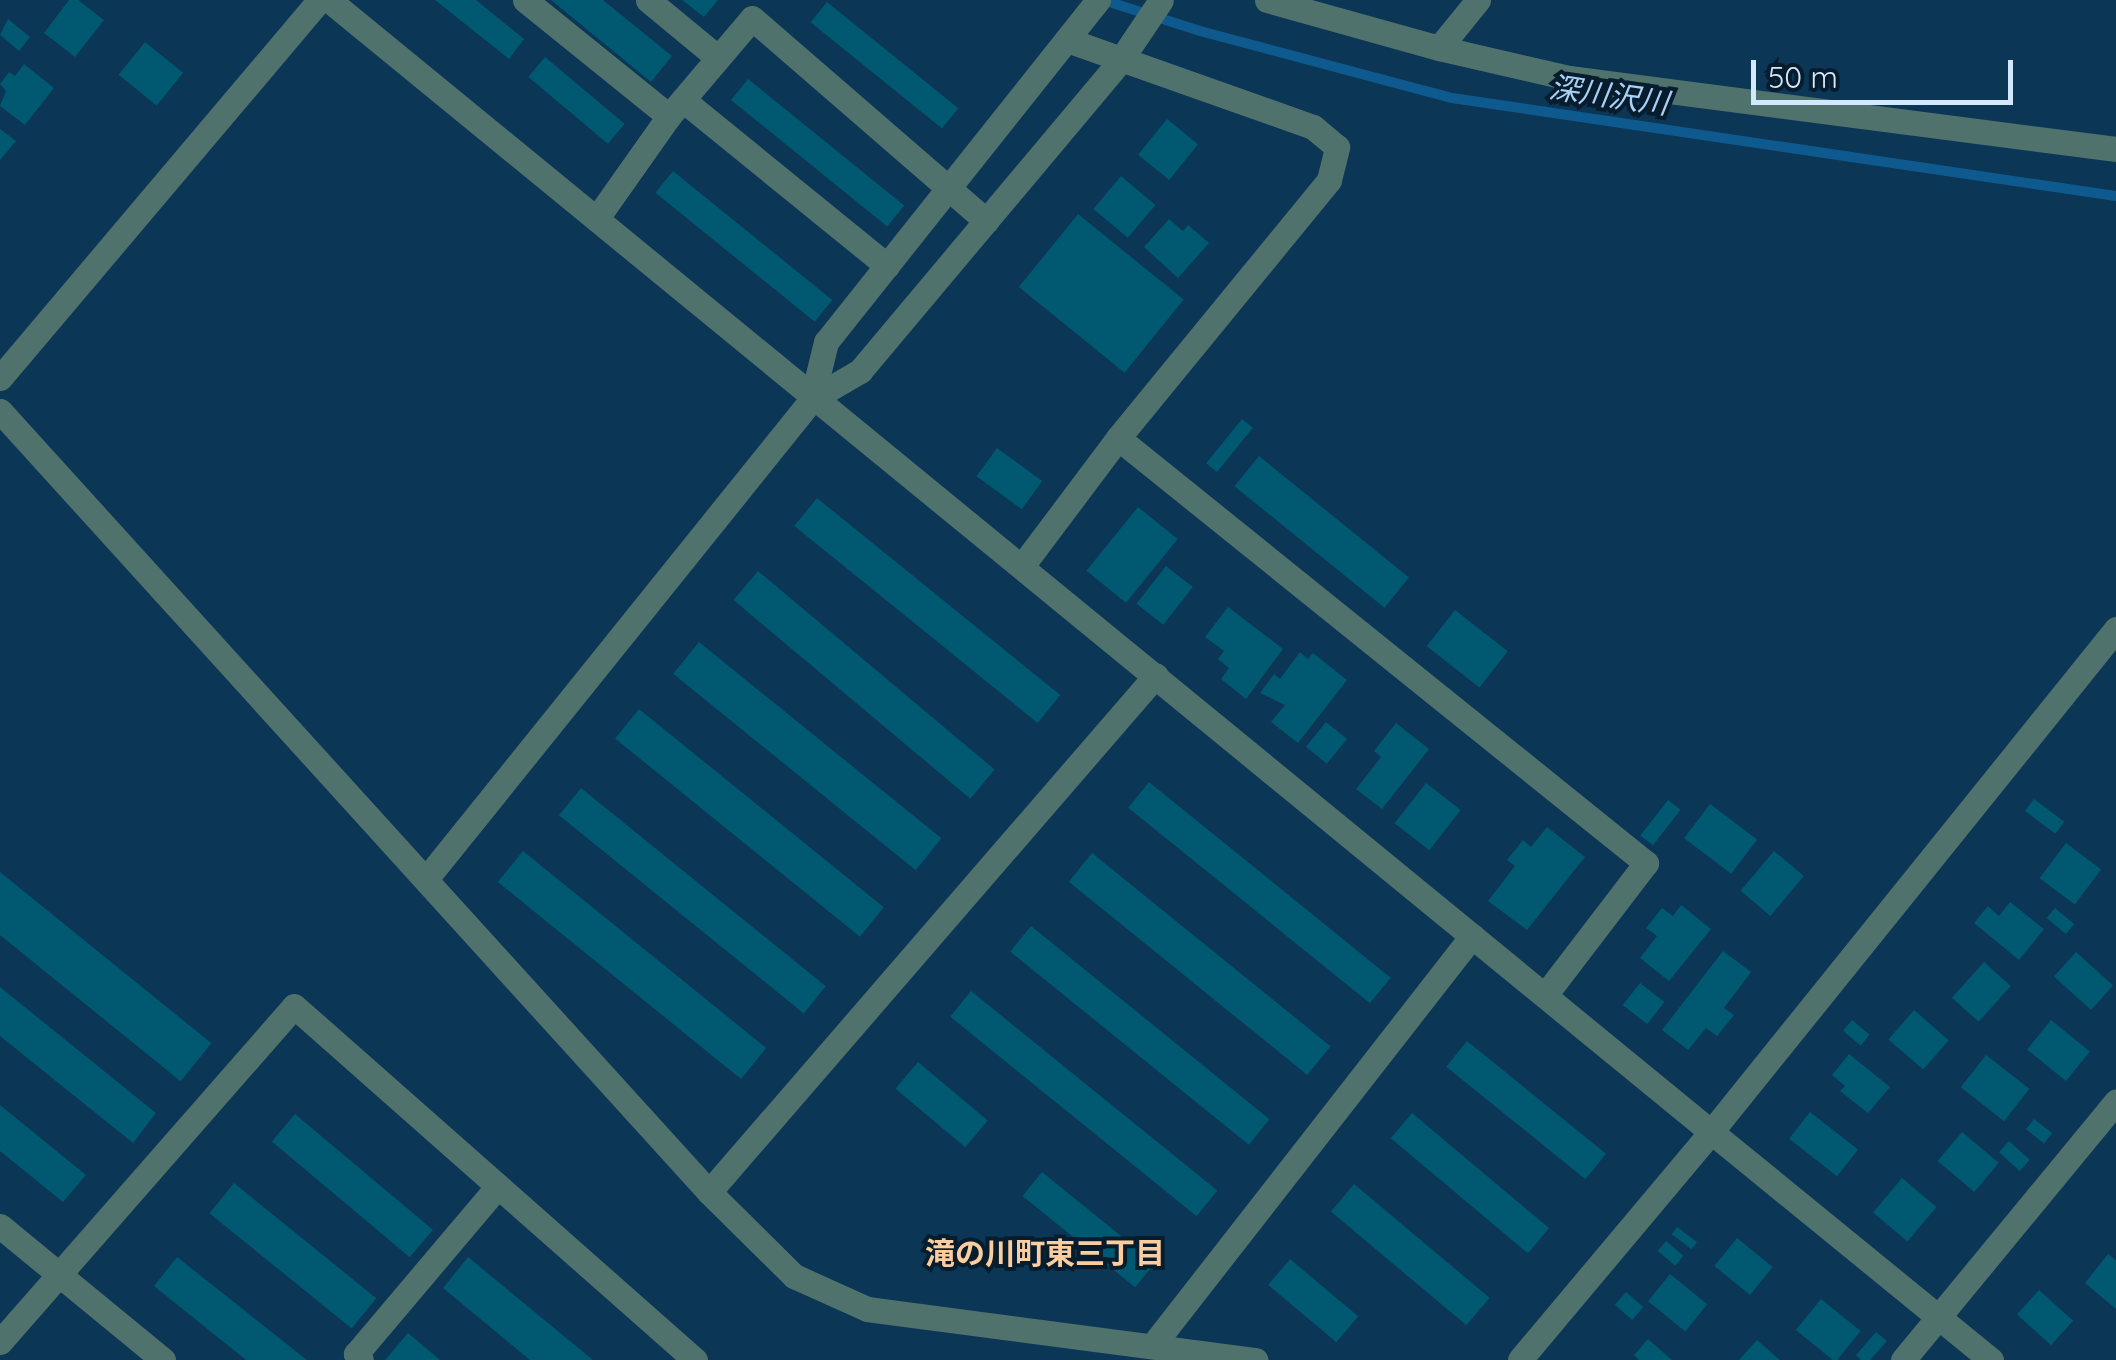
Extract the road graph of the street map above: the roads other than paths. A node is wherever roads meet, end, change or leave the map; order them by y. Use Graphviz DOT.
graph roads {
  1 [pos="320,0"];
  2 [pos="329,0"];
  3 [pos="525,0"];
  4 [pos="648,0"];
  5 [pos="1161,0"];
  6 [pos="1267,0"];
  7 [pos="1478,0"];
  8 [pos="1093,6"];
  9 [pos="1067,40"];
  10 [pos="1439,48"];
  11 [pos="718,58"];
  12 [pos="1120,62"];
  13 [pos="676,108"];
  14 [pos="2116,149"];
  15 [pos="949,187"];
  16 [pos="597,218"];
  17 [pos="986,221"];
  18 [pos="886,266"];
  19 [pos="0,378"];
  20 [pos="812,399"];
  21 [pos="0,411"];
  22 [pos="1118,438"];
  23 [pos="1022,566"];
  24 [pos="2116,629"];
  25 [pos="1156,675"];
  26 [pos="426,879"];
  27 [pos="1472,936"];
  28 [pos="1546,994"];
  29 [pos="2116,1102"];
  30 [pos="1710,1132"];
  31 [pos="498,1186"];
  32 [pos="709,1192"];
  33 [pos="0,1226"];
  34 [pos="60,1271"];
  35 [pos="1938,1316"];
  36 [pos="0,1342"];
  37 [pos="1154,1345"];
  38 [pos="163,1360"];
  39 [pos="361,1360"];
  40 [pos="695,1360"];
  41 [pos="1256,1360"];
  42 [pos="1520,1360"];
  43 [pos="1902,1360"];
  44 [pos="1991,1360"];
  1 -- 19 [label="street"];
  2 -- 16 [label="street"];
  3 -- 13 [label="street"];
  4 -- 11 [label="street"];
  5 -- 12 [label="street"];
  6 -- 10 [label="street"];
  7 -- 10 [label="street"];
  8 -- 9 [label="street"];
  9 -- 12 [label="street"];
  9 -- 15 [label="street"];
  10 -- 14 [label="street"];
  11 -- 13 [label="street"];
  11 -- 15 [label="street"];
  12 -- 17 [label="street"];
  12 -- 22 [label="street"];
  13 -- 16 [label="street"];
  13 -- 18 [label="street"];
  15 -- 17 [label="street"];
  15 -- 18 [label="street"];
  16 -- 20 [label="street"];
  17 -- 20 [label="street"];
  18 -- 20 [label="street"];
  20 -- 23 [label="street"];
  20 -- 26 [label="street"];
  21 -- 26 [label="street"];
  22 -- 23 [label="street"];
  22 -- 28 [label="street"];
  23 -- 25 [label="street"];
  24 -- 30 [label="street"];
  25 -- 27 [label="street"];
  25 -- 32 [label="street"];
  26 -- 32 [label="street"];
  27 -- 28 [label="street"];
  27 -- 37 [label="street"];
  28 -- 30 [label="street"];
  29 -- 35 [label="street"];
  30 -- 35 [label="street"];
  30 -- 42 [label="street"];
  31 -- 34 [label="street"];
  31 -- 39 [label="street"];
  31 -- 40 [label="street"];
  32 -- 37 [label="street"];
  33 -- 34 [label="street"];
  34 -- 36 [label="street"];
  34 -- 38 [label="street"];
  35 -- 43 [label="street"];
  35 -- 44 [label="street"];
  37 -- 41 [label="street"];
}
